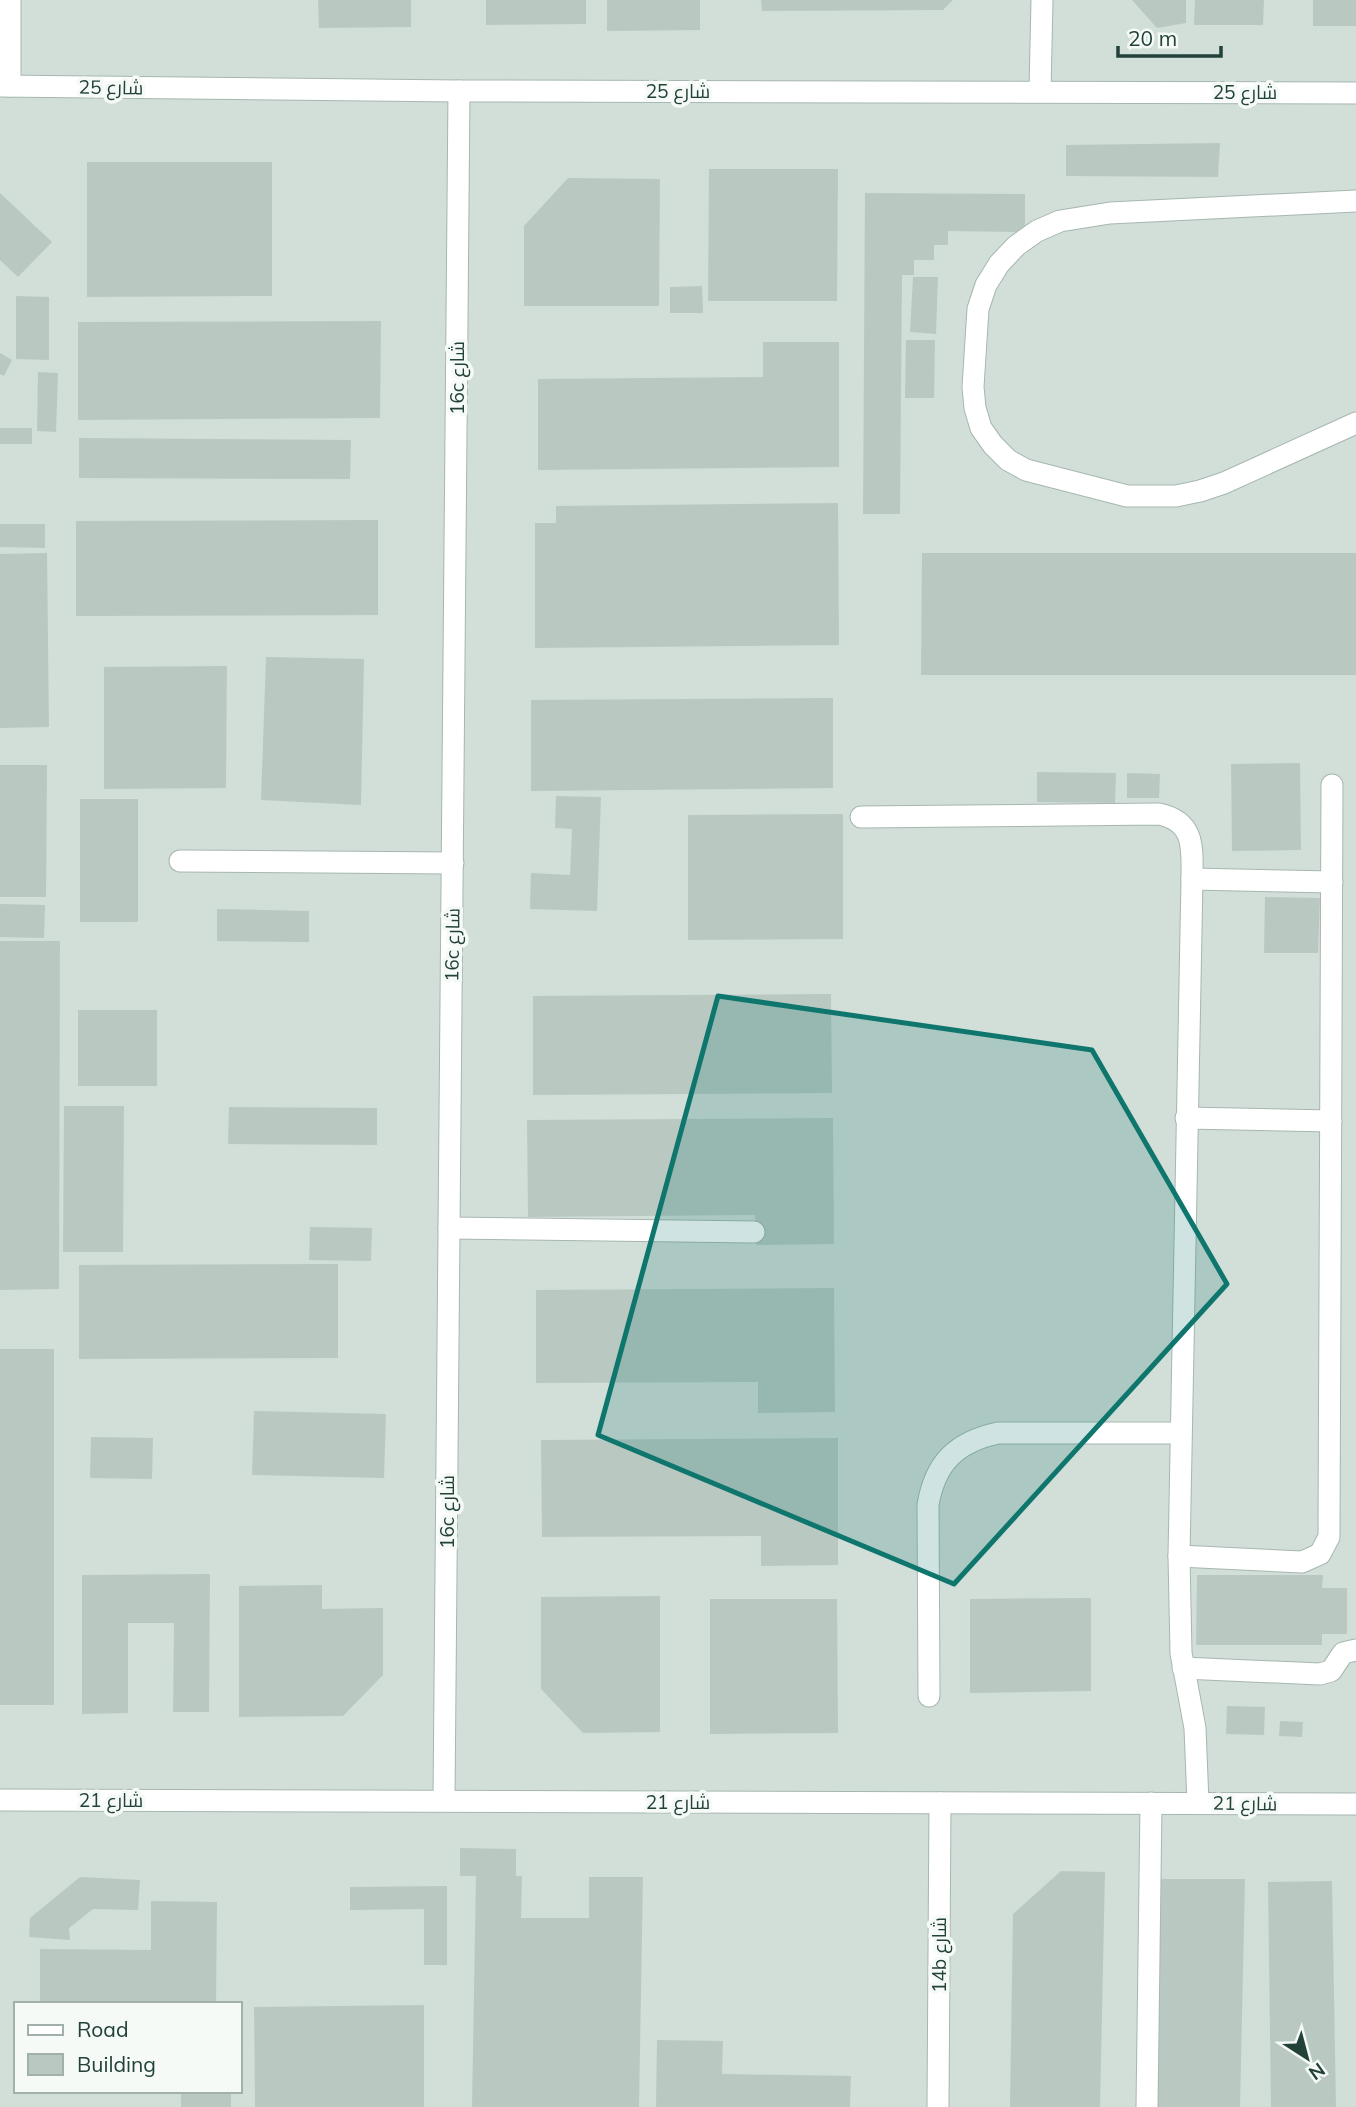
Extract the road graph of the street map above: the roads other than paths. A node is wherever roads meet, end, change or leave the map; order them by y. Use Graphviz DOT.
graph roads {
  1 [pos="10,0"];
  2 [pos="1042,0"];
  3 [pos="5,86"];
  4 [pos="459,91"];
  5 [pos="1040,91"];
  6 [pos="1356,93"];
  7 [pos="1356,201"];
  8 [pos="1356,422"];
  9 [pos="1332,785"];
  10 [pos="861,817"];
  11 [pos="180,861"];
  12 [pos="453,863"];
  13 [pos="1192,879"];
  14 [pos="1332,881"];
  15 [pos="1186,1118"];
  16 [pos="1331,1121"];
  17 [pos="449,1228"];
  18 [pos="754,1232"];
  19 [pos="1180,1433"];
  20 [pos="1179,1556"];
  21 [pos="1356,1650"];
  22 [pos="1183,1668"];
  23 [pos="929,1696"];
  24 [pos="0,1800"];
  25 [pos="444,1800"];
  26 [pos="940,1803"];
  27 [pos="1151,1803"];
  28 [pos="1198,1803"];
  29 [pos="1356,1804"];
  30 [pos="938,2107"];
  31 [pos="1147,2107"];
  1 -- 3 [label="lane"];
  2 -- 5 [label="lane"];
  3 -- 4 [label="lane, شارع 25"];
  4 -- 5 [label="lane, شارع 25"];
  4 -- 12 [label="lane, 16c شارع"];
  5 -- 6 [label="lane, شارع 25"];
  7 -- 8 [label="lane"];
  9 -- 14 [label="lane"];
  10 -- 13 [label="lane"];
  11 -- 12 [label="lane"];
  12 -- 17 [label="lane, 16c شارع"];
  13 -- 14 [label="lane"];
  13 -- 15 [label="lane"];
  14 -- 16 [label="lane"];
  15 -- 16 [label="lane"];
  15 -- 19 [label="lane"];
  16 -- 20 [label="lane"];
  17 -- 18 [label="lane"];
  17 -- 25 [label="lane, 16c شارع"];
  19 -- 20 [label="lane"];
  19 -- 23 [label="lane"];
  20 -- 22 [label="lane"];
  21 -- 22 [label="lane"];
  22 -- 28 [label="lane"];
  24 -- 25 [label="lane, شارع 21"];
  25 -- 26 [label="lane, شارع 21"];
  26 -- 27 [label="lane, شارع 21"];
  26 -- 30 [label="lane, 14b شارع"];
  27 -- 28 [label="lane, شارع 21"];
  27 -- 31 [label="lane"];
  28 -- 29 [label="lane, شارع 21"];
}
